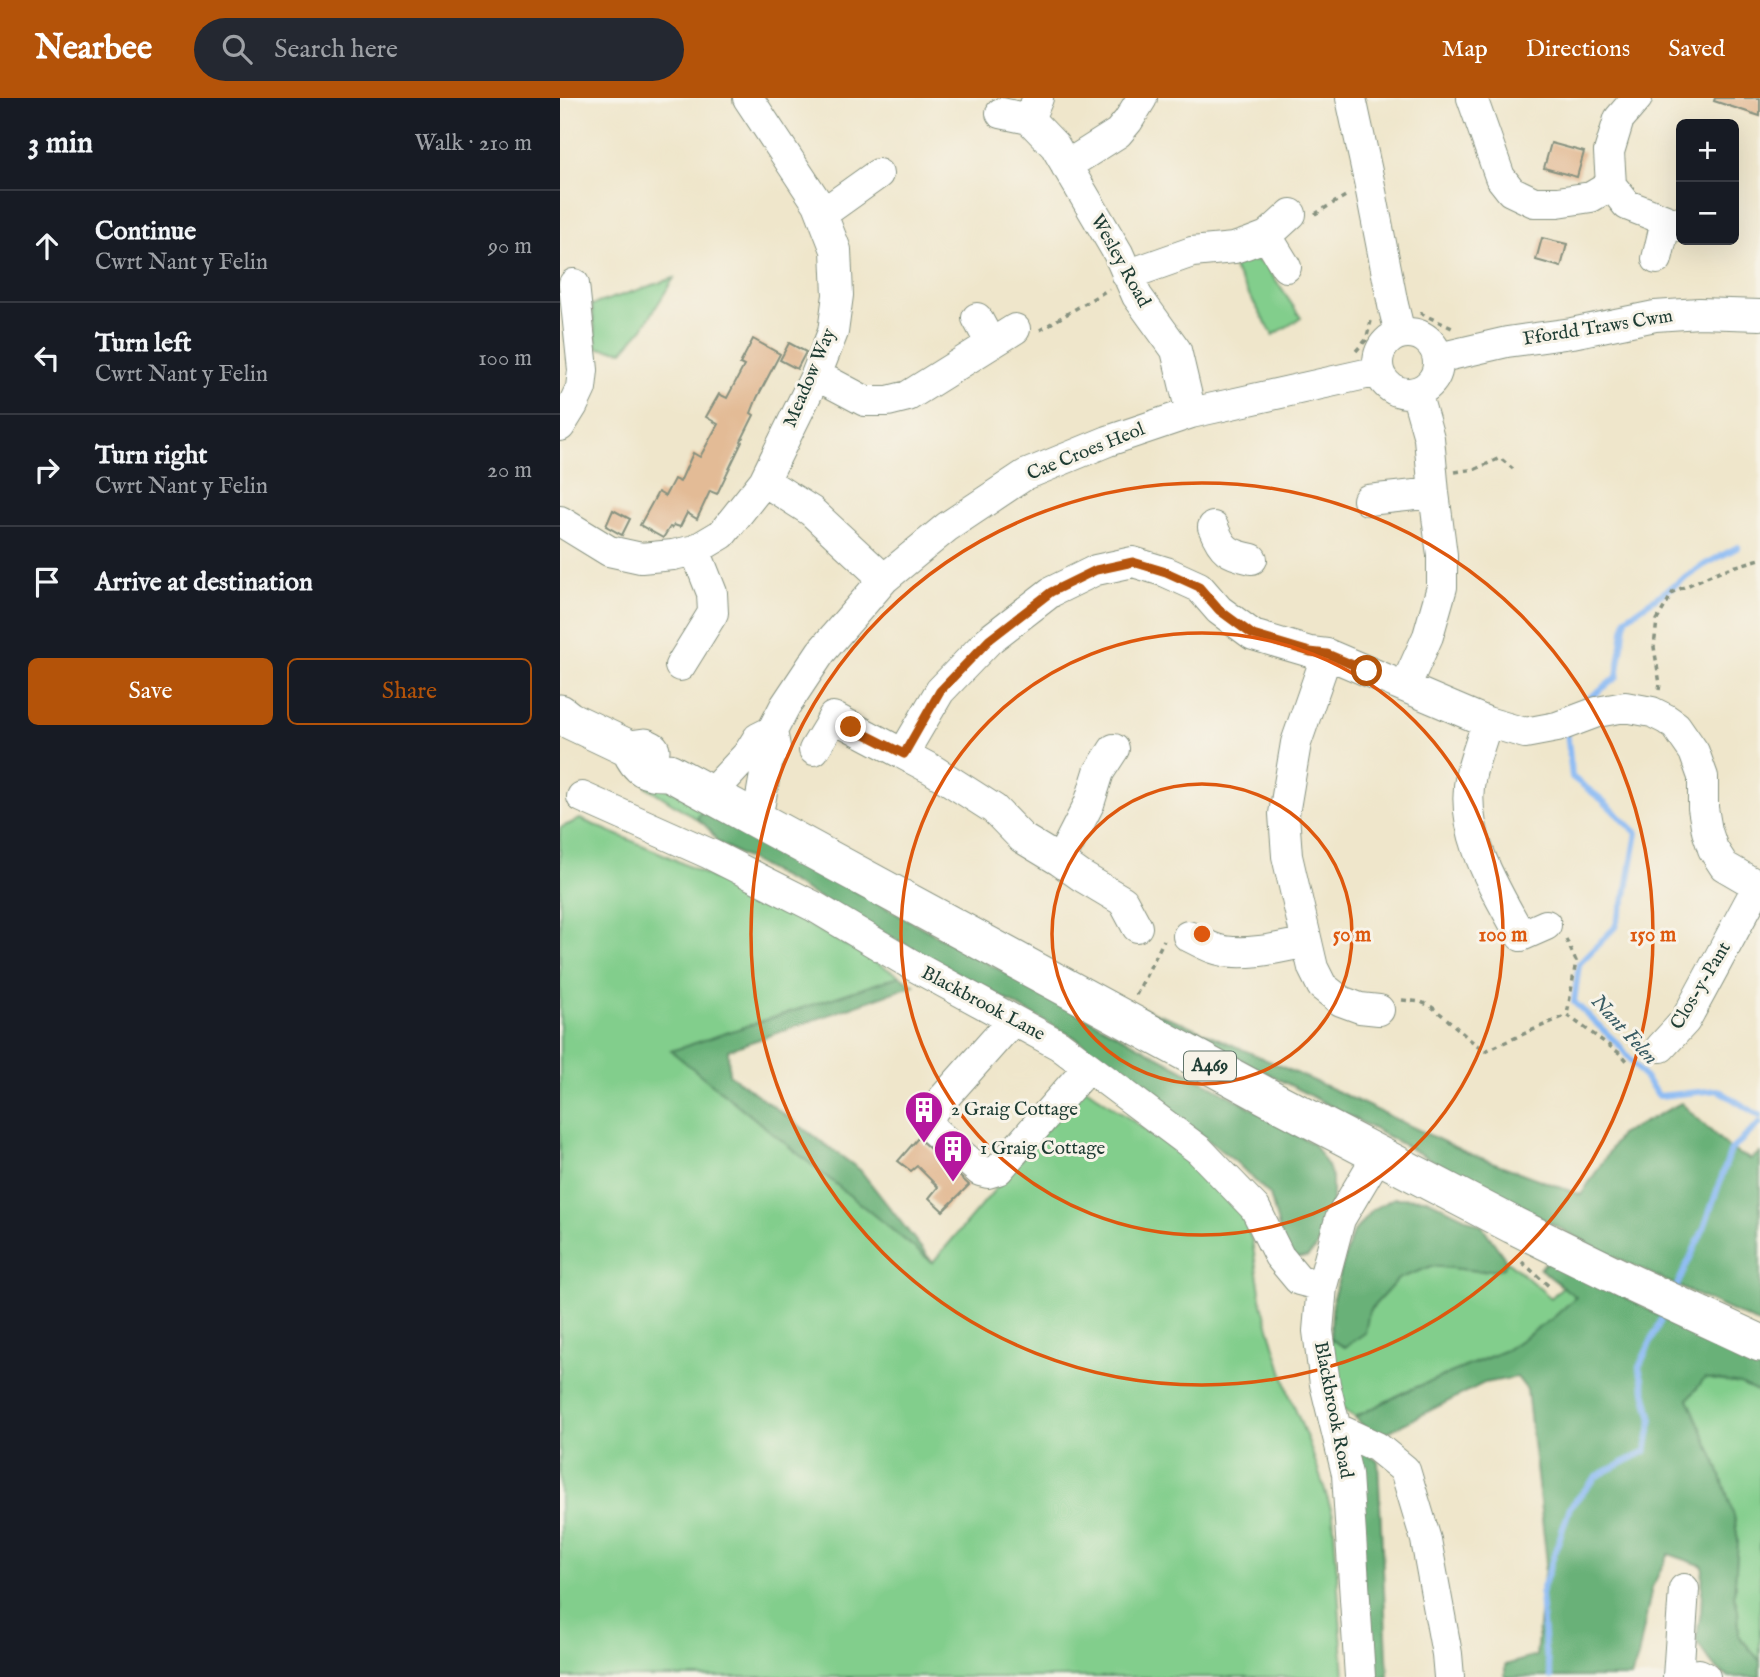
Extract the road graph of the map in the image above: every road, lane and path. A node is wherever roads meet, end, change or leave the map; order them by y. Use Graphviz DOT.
graph roads {
  1 [pos="748,98"];
  2 [pos="1142,98"];
  3 [pos="1350,98"];
  4 [pos="1472,98"];
  5 [pos="1637,98"];
  6 [pos="1023,110"];
  7 [pos="1066,166"];
  8 [pos="878,174"];
  9 [pos="1611,185"];
  10 [pos="1370,188"];
  11 [pos="822,214"];
  12 [pos="1291,214"];
  13 [pos="1674,223"];
  14 [pos="1266,236"];
  15 [pos="1657,259"];
  16 [pos="1286,267"];
  17 [pos="1128,277"];
  18 [pos="574,284"];
  19 [pos="569,315"];
  20 [pos="1760,315"];
  21 [pos="994,331"];
  22 [pos="1400,333"];
  23 [pos="1438,358"];
  24 [pos="1379,371"];
  25 [pos="816,375"];
  26 [pos="1416,392"];
  27 [pos="1191,413"];
  28 [pos="560,426"];
  29 [pos="1513,469"];
  30 [pos="764,481"];
  31 [pos="1433,484"];
  32 [pos="1368,500"];
  33 [pos="560,522"];
  34 [pos="1230,545"];
  35 [pos="695,550"];
  36 [pos="1760,559"];
  37 [pos="884,579"];
  38 [pos="1199,587"];
  39 [pos="1327,654"];
  40 [pos="680,666"];
  41 [pos="1405,687"];
  42 [pos="1652,712"];
  43 [pos="560,713"];
  44 [pos="1487,722"];
  45 [pos="772,731"];
  46 [pos="1114,749"];
  47 [pos="814,750"];
  48 [pos="904,754"];
  49 [pos="713,795"];
  50 [pos="582,797"];
  51 [pos="753,817"];
  52 [pos="1060,861"];
  53 [pos="1759,886"];
  54 [pos="1546,925"];
  55 [pos="1137,927"];
  56 [pos="1177,937"];
  57 [pos="1310,955"];
  58 [pos="1391,1005"];
  59 [pos="1567,1015"];
  60 [pos="1123,1019"];
  61 [pos="1013,1020"];
  62 [pos="1661,1047"];
  63 [pos="1629,1063"];
  64 [pos="1088,1067"];
  65 [pos="1378,1155"];
  66 [pos="1322,1286"];
  67 [pos="1760,1343"];
  68 [pos="1336,1429"];
  69 [pos="1684,1589"];
  70 [pos="1360,1677"];
  71 [pos="1449,1677"];
  72 [pos="1678,1677"];
  73 [pos="1706,1677"];
  1 -- 11 [label="street, Meadow Way"];
  2 -- 7 [label="street"];
  3 -- 10 [label="street"];
  4 -- 9 [label="street"];
  5 -- 9 [label="street"];
  6 -- 7 [label="street, Wesley Road"];
  7 -- 17 [label="street, Wesley Road"];
  8 -- 11 [label="street"];
  9 -- 13 [label="street"];
  10 -- 12 [label="path"];
  10 -- 22 [label="street"];
  11 -- 25 [label="street, Meadow Way"];
  12 -- 14 [label="street"];
  13 -- 15 [label="street"];
  14 -- 16 [label="street"];
  14 -- 17 [label="street"];
  17 -- 21 [label="path"];
  17 -- 27 [label="street, Wesley Road"];
  18 -- 19 [label="street"];
  19 -- 28 [label="street"];
  20 -- 23 [label="street, Ffordd Traws Cwm"];
  21 -- 25 [label="street"];
  22 -- 23 [label="street"];
  22 -- 24 [label="street"];
  23 -- 26 [label="street"];
  24 -- 26 [label="street"];
  24 -- 27 [label="street, Cae Croes Heol"];
  25 -- 30 [label="street, Meadow Way"];
  26 -- 31 [label="street"];
  27 -- 37 [label="street, Cae Croes Heol"];
  29 -- 31 [label="path"];
  30 -- 35 [label="street, Meadow Way"];
  30 -- 37 [label="street"];
  31 -- 32 [label="street"];
  31 -- 41 [label="street"];
  33 -- 35 [label="street"];
  34 -- 38 [label="street"];
  35 -- 40 [label="street"];
  36 -- 42 [label="path"];
  37 -- 45 [label="street, Cae Croes Heol"];
  38 -- 39 [label="street"];
  38 -- 48 [label="street"];
  39 -- 41 [label="street"];
  39 -- 57 [label="street"];
  41 -- 44 [label="street"];
  42 -- 44 [label="street"];
  42 -- 53 [label="street"];
  43 -- 49 [label="main road, A469"];
  44 -- 54 [label="street"];
  45 -- 49 [label="street, Cae Croes Heol"];
  45 -- 51 [label="street, Cae Croes Heol"];
  46 -- 52 [label="street"];
  47 -- 48 [label="street"];
  48 -- 52 [label="street"];
  49 -- 51 [label="main road, A469"];
  50 -- 61 [label="street, Blackbrook Lane"];
  51 -- 60 [label="main road, A469"];
  52 -- 55 [label="street"];
  53 -- 62 [label="street, Clos-y-Pant"];
  54 -- 59 [label="path"];
  56 -- 57 [label="street"];
  56 -- 60 [label="path"];
  57 -- 58 [label="street"];
  58 -- 59 [label="path"];
  59 -- 63 [label="path"];
  60 -- 65 [label="main road, A469"];
  61 -- 64 [label="street, Blackbrook Lane"];
  61 -- 64 [label="street"];
  64 -- 66 [label="street, Blackbrook Lane"];
  65 -- 66 [label="street, Blackbrook Road"];
  65 -- 67 [label="main road, A469"];
  66 -- 68 [label="street, Blackbrook Road"];
  68 -- 70 [label="street, Blackbrook Road"];
  68 -- 71 [label="street"];
  69 -- 72 [label="street"];
  72 -- 73 [label="street"];
}
